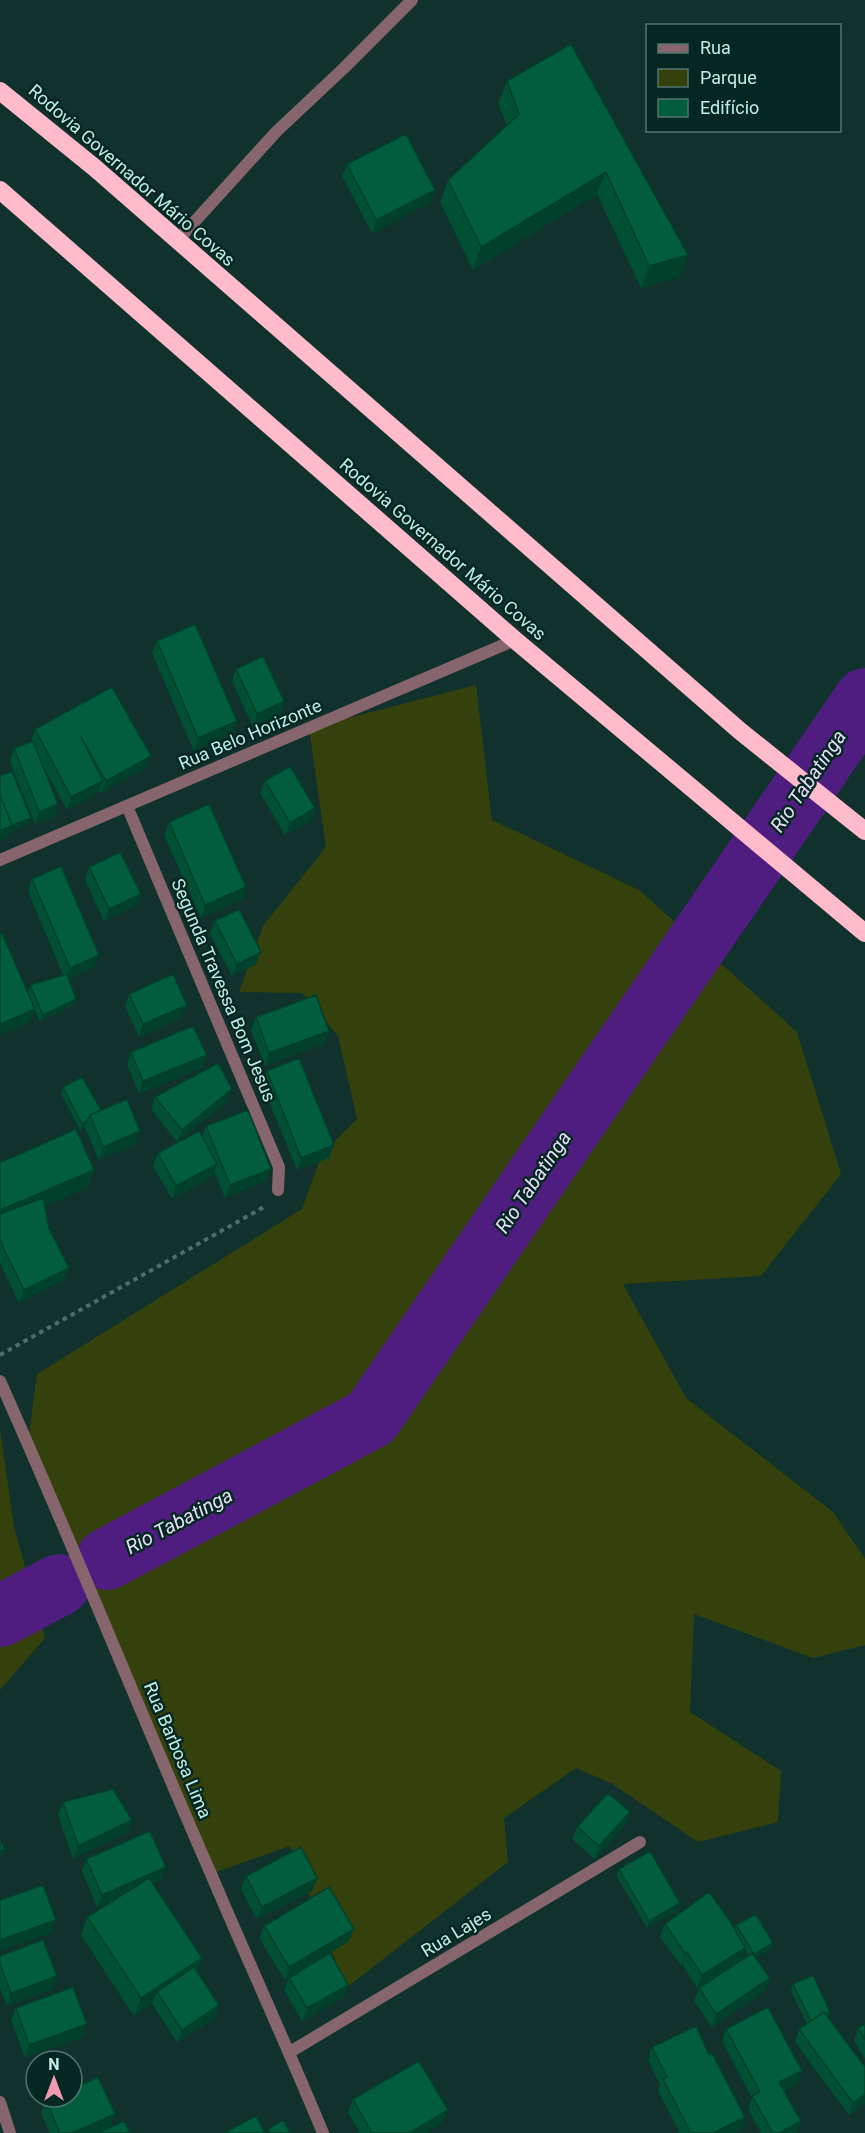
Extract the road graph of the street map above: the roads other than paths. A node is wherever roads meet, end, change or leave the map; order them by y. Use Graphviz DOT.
graph roads {
  1 [pos="412,0"];
  2 [pos="0,91"];
  3 [pos="0,190"];
  4 [pos="177,241"];
  5 [pos="515,640"];
  6 [pos="127,806"];
  7 [pos="865,831"];
  8 [pos="0,860"];
  9 [pos="865,933"];
  10 [pos="278,1190"];
  11 [pos="0,1381"];
  12 [pos="640,1842"];
  13 [pos="290,2052"];
  14 [pos="0,2102"];
  15 [pos="10,2133"];
  16 [pos="323,2133"];
  1 -- 4 [label="street"];
  2 -- 4 [label="highway, Rodovia Governador Mário Covas"];
  3 -- 5 [label="highway, Rodovia Governador Mário Covas"];
  4 -- 7 [label="highway, Rodovia Governador Mário Covas"];
  5 -- 6 [label="street, Rua Belo Horizonte"];
  5 -- 9 [label="highway, Rodovia Governador Mário Covas"];
  6 -- 8 [label="street, Rua Belo Horizonte"];
  6 -- 10 [label="street, Segunda Travessa Bom Jesus"];
  11 -- 13 [label="street, Rua Barbosa Lima"];
  12 -- 13 [label="street, Rua Lajes"];
  13 -- 16 [label="street, Rua Barbosa Lima"];
  14 -- 15 [label="street"];
}
